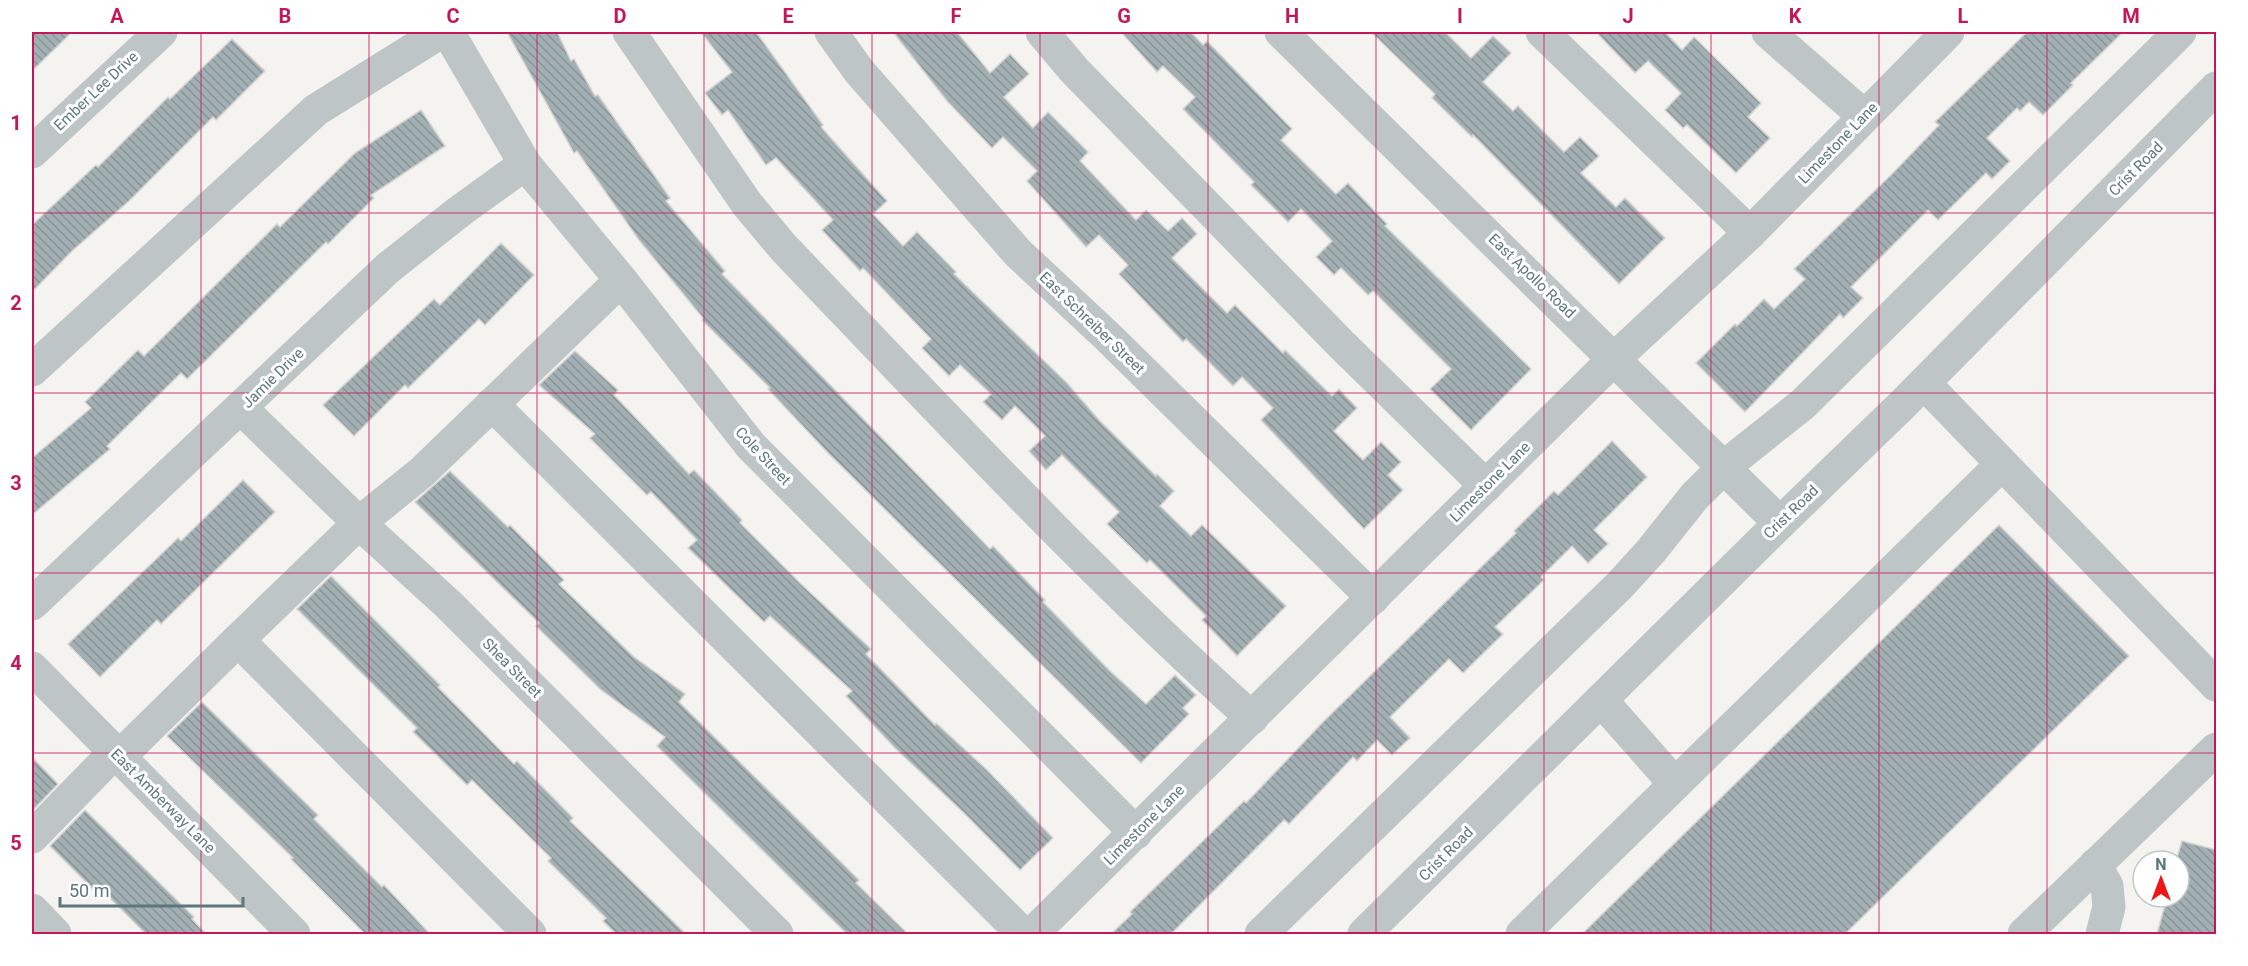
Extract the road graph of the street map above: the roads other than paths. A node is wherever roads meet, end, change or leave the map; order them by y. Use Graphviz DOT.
graph roads {
  1 [pos="161,32"];
  2 [pos="441,32"];
  3 [pos="448,32"];
  4 [pos="629,32"];
  5 [pos="831,32"];
  6 [pos="1042,32"];
  7 [pos="1281,32"];
  8 [pos="1542,32"];
  9 [pos="1768,32"];
  10 [pos="1948,32"];
  11 [pos="2180,32"];
  12 [pos="2217,88"];
  13 [pos="1864,116"];
  14 [pos="32,152"];
  15 [pos="525,164"];
  16 [pos="1750,233"];
  17 [pos="621,280"];
  18 [pos="1615,358"];
  19 [pos="32,370"];
  20 [pos="1924,383"];
  21 [pos="492,404"];
  22 [pos="241,408"];
  23 [pos="2002,464"];
  24 [pos="1724,467"];
  25 [pos="1486,486"];
  26 [pos="359,523"];
  27 [pos="1780,523"];
  28 [pos="1373,598"];
  29 [pos="32,604"];
  30 [pos="238,640"];
  31 [pos="32,668"];
  32 [pos="2217,685"];
  33 [pos="1601,700"];
  34 [pos="1252,718"];
  35 [pos="2217,749"];
  36 [pos="117,754"];
  37 [pos="1675,784"];
  38 [pos="1136,833"];
  39 [pos="32,837"];
  40 [pos="2095,865"];
  41 [pos="32,910"];
  42 [pos="55,934"];
  43 [pos="294,934"];
  44 [pos="530,934"];
  45 [pos="777,934"];
  46 [pos="1023,934"];
  47 [pos="1032,934"];
  48 [pos="1261,934"];
  49 [pos="1364,934"];
  50 [pos="1522,934"];
  51 [pos="2024,934"];
  52 [pos="2102,934"];
  1 -- 14 [label="street, Ember Lee Drive"];
  2 -- 19 [label="street"];
  3 -- 15 [label="street, Cole Street"];
  4 -- 34 [label="street"];
  5 -- 28 [label="street, East Schreiber Street"];
  6 -- 25 [label="street"];
  7 -- 18 [label="street, East Apollo Road"];
  8 -- 16 [label="street"];
  9 -- 13 [label="street"];
  10 -- 13 [label="street, Limestone Lane"];
  11 -- 24 [label="street"];
  12 -- 20 [label="street, Crist Road"];
  13 -- 16 [label="street, Limestone Lane"];
  15 -- 17 [label="street, Cole Street"];
  15 -- 22 [label="street, Jamie Drive"];
  16 -- 18 [label="street, Limestone Lane"];
  17 -- 21 [label="street"];
  17 -- 38 [label="street, Cole Street"];
  18 -- 24 [label="street, East Apollo Road"];
  18 -- 25 [label="street, Limestone Lane"];
  20 -- 23 [label="street"];
  20 -- 27 [label="street, Crist Road"];
  21 -- 26 [label="street"];
  21 -- 46 [label="street"];
  22 -- 26 [label="street, Shea Street"];
  22 -- 29 [label="street, Jamie Drive"];
  23 -- 32 [label="street"];
  23 -- 37 [label="street"];
  24 -- 27 [label="street, East Apollo Road"];
  24 -- 48 [label="street"];
  25 -- 28 [label="street, Limestone Lane"];
  26 -- 30 [label="street"];
  26 -- 45 [label="street, Shea Street"];
  27 -- 33 [label="street, Crist Road"];
  28 -- 34 [label="street, Limestone Lane"];
  30 -- 36 [label="street"];
  30 -- 44 [label="street"];
  31 -- 36 [label="street, East Amberway Lane"];
  33 -- 37 [label="street"];
  33 -- 49 [label="street, Crist Road"];
  34 -- 38 [label="street, Limestone Lane"];
  35 -- 40 [label="street"];
  36 -- 39 [label="street"];
  36 -- 43 [label="street, East Amberway Lane"];
  37 -- 50 [label="street"];
  38 -- 47 [label="street, Limestone Lane"];
  40 -- 51 [label="street"];
  40 -- 52 [label="street"];
  41 -- 42 [label="street"];
}
